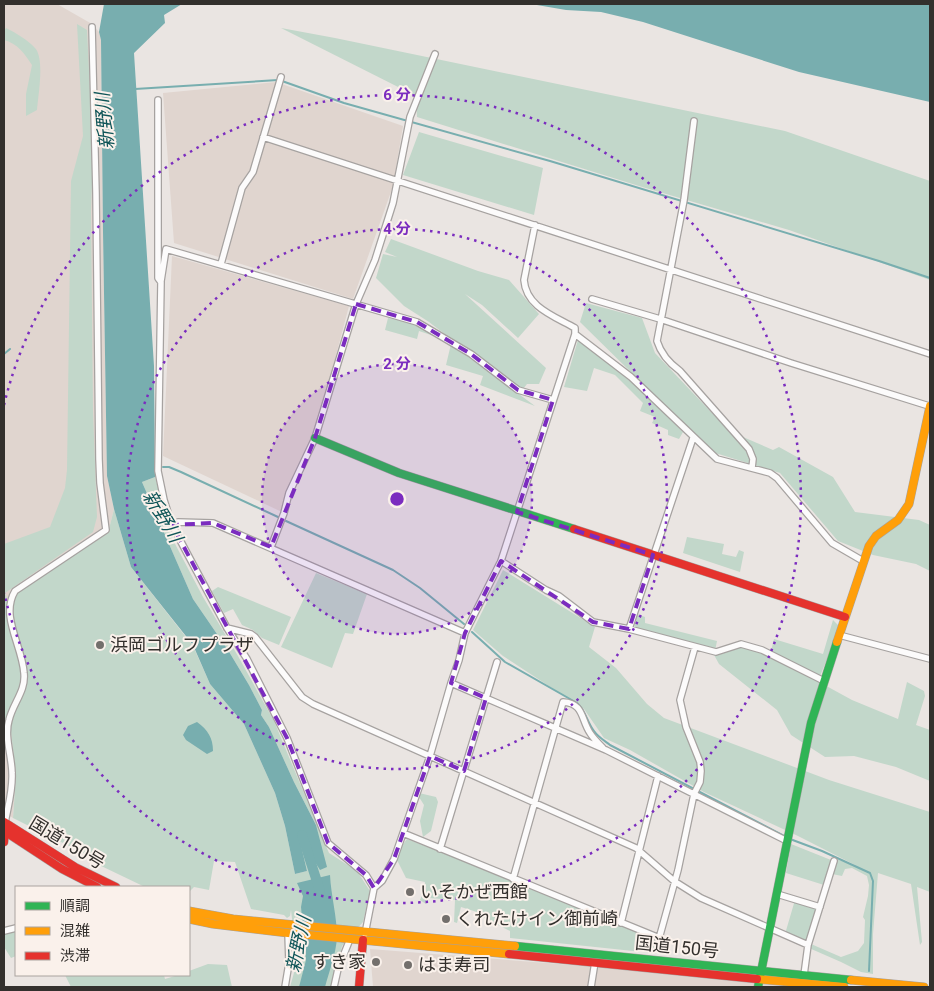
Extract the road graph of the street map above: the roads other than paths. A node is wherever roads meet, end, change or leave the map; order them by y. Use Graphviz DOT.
graph roads {
  1 [pos="92,27"];
  2 [pos="435,54"];
  3 [pos="281,77"];
  4 [pos="158,100"];
  5 [pos="694,121"];
  6 [pos="264,137"];
  7 [pos="397,180"];
  8 [pos="535,225"];
  9 [pos="221,264"];
  10 [pos="670,268"];
  11 [pos="161,282"];
  12 [pos="592,299"];
  13 [pos="356,304"];
  14 [pos="660,320"];
  15 [pos="575,334"];
  16 [pos="930,354"];
  17 [pos="553,400"];
  18 [pos="930,406"];
  19 [pos="315,438"];
  20 [pos="693,438"];
  21 [pos="752,468"];
  22 [pos="517,512"];
  23 [pos="172,525"];
  24 [pos="271,547"];
  25 [pos="653,555"];
  26 [pos="863,560"];
  27 [pos="501,561"];
  28 [pos="845,616"];
  29 [pos="227,628"];
  30 [pos="629,629"];
  31 [pos="465,633"];
  32 [pos="839,635"];
  33 [pos="696,647"];
  34 [pos="930,659"];
  35 [pos="497,662"];
  36 [pos="824,681"];
  37 [pos="451,683"];
  38 [pos="486,698"];
  39 [pos="556,728"];
  40 [pos="606,750"];
  41 [pos="430,756"];
  42 [pos="464,772"];
  43 [pos="658,776"];
  44 [pos="694,794"];
  45 [pos="534,803"];
  46 [pos="4,827"];
  47 [pos="403,833"];
  48 [pos="788,838"];
  49 [pos="4,842"];
  50 [pos="440,849"];
  51 [pos="640,852"];
  52 [pos="834,860"];
  53 [pos="514,878"];
  54 [pos="674,882"];
  55 [pos="95,886"];
  56 [pos="114,886"];
  57 [pos="374,888"];
  58 [pos="777,894"];
  59 [pos="820,908"];
  60 [pos="190,911"];
  61 [pos="190,919"];
  62 [pos="621,922"];
  63 [pos="769,926"];
  64 [pos="366,931"];
  65 [pos="290,933"];
  66 [pos="347,939"];
  67 [pos="363,940"];
  68 [pos="808,945"];
  69 [pos="596,954"];
  70 [pos="594,963"];
  71 [pos="804,975"];
  72 [pos="760,979"];
  73 [pos="285,987"];
  74 [pos="334,987"];
  75 [pos="359,987"];
  76 [pos="591,987"];
  77 [pos="844,987"];
  78 [pos="924,987"];
  1 -- 46 [label="street"];
  2 -- 7 [label="street"];
  3 -- 6 [label="street"];
  4 -- 11 [label="street"];
  5 -- 10 [label="street"];
  6 -- 7 [label="street"];
  6 -- 9 [label="street"];
  7 -- 8 [label="street"];
  7 -- 13 [label="street"];
  8 -- 10 [label="street"];
  8 -- 15 [label="street"];
  9 -- 11 [label="street"];
  9 -- 13 [label="street"];
  10 -- 14 [label="street"];
  10 -- 16 [label="street"];
  11 -- 23 [label="street"];
  12 -- 14 [label="street"];
  13 -- 17 [label="street"];
  13 -- 19 [label="street"];
  14 -- 18 [label="street"];
  14 -- 21 [label="street"];
  15 -- 17 [label="street"];
  15 -- 20 [label="street"];
  17 -- 22 [label="street"];
  18 -- 26 [label="main road"];
  19 -- 22 [label="main road"];
  19 -- 24 [label="street"];
  20 -- 21 [label="street"];
  20 -- 25 [label="street"];
  21 -- 26 [label="street"];
  22 -- 25 [label="main road"];
  22 -- 27 [label="street"];
  23 -- 24 [label="street"];
  23 -- 29 [label="street"];
  24 -- 31 [label="street"];
  25 -- 28 [label="main road"];
  25 -- 30 [label="street"];
  26 -- 28 [label="main road"];
  27 -- 30 [label="street"];
  27 -- 31 [label="street"];
  28 -- 32 [label="main road"];
  29 -- 41 [label="street"];
  29 -- 57 [label="street"];
  30 -- 33 [label="street"];
  31 -- 37 [label="street"];
  32 -- 34 [label="street"];
  32 -- 36 [label="main road"];
  33 -- 36 [label="street"];
  33 -- 44 [label="street"];
  35 -- 38 [label="street"];
  36 -- 48 [label="main road"];
  37 -- 38 [label="street"];
  37 -- 41 [label="street"];
  38 -- 39 [label="street"];
  38 -- 42 [label="street"];
  39 -- 40 [label="street"];
  39 -- 40 [label="street"];
  39 -- 45 [label="street"];
  40 -- 43 [label="street"];
  41 -- 42 [label="street"];
  41 -- 47 [label="street"];
  42 -- 45 [label="street"];
  42 -- 50 [label="street"];
  43 -- 44 [label="street"];
  43 -- 51 [label="street"];
  44 -- 48 [label="street"];
  44 -- 54 [label="street"];
  45 -- 51 [label="street"];
  45 -- 53 [label="street"];
  46 -- 49 [label="main road"];
  46 -- 55 [label="main road, 国道150号"];
  46 -- 56 [label="main road, 国道150号"];
  47 -- 50 [label="street"];
  47 -- 57 [label="street"];
  48 -- 58 [label="main road"];
  50 -- 53 [label="street"];
  51 -- 54 [label="street"];
  51 -- 62 [label="street"];
  52 -- 59 [label="street"];
  53 -- 62 [label="street"];
  54 -- 62 [label="street"];
  54 -- 63 [label="street"];
  57 -- 64 [label="street"];
  58 -- 59 [label="street"];
  58 -- 63 [label="main road"];
  59 -- 68 [label="street"];
  60 -- 64 [label="main road, 国道150号"];
  61 -- 65 [label="main road, 国道150号"];
  63 -- 68 [label="street"];
  63 -- 72 [label="main road"];
  64 -- 67 [label="street"];
  64 -- 69 [label="main road, 国道150号"];
  65 -- 66 [label="main road, 国道150号"];
  65 -- 73 [label="street"];
  66 -- 67 [label="main road, 国道150号"];
  66 -- 74 [label="street"];
  67 -- 70 [label="main road, 国道150号"];
  67 -- 75 [label="main road"];
  68 -- 71 [label="street"];
  69 -- 70 [label="street"];
  69 -- 72 [label="main road, 国道150号"];
  70 -- 72 [label="main road, 国道150号"];
  70 -- 76 [label="street"];
  71 -- 72 [label="main road, 国道150号"];
  71 -- 78 [label="main road, 国道150号"];
  72 -- 77 [label="main road, 国道150号"];
}
